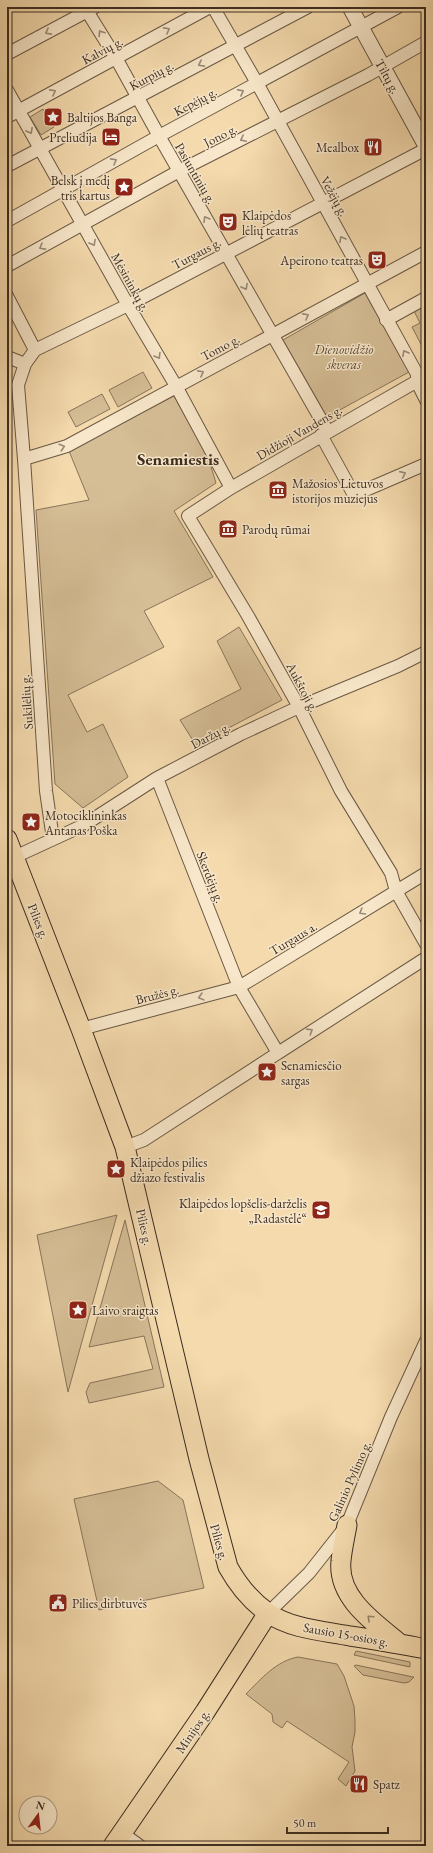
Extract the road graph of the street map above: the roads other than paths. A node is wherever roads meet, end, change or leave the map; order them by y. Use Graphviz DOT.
graph roads {
  1 [pos="210,7"];
  2 [pos="213,7"];
  3 [pos="308,7"];
  4 [pos="350,7"];
  5 [pos="398,7"];
  6 [pos="91,9"];
  7 [pos="361,28"];
  8 [pos="426,42"];
  9 [pos="235,46"];
  10 [pos="7,54"];
  11 [pos="116,58"];
  12 [pos="383,66"];
  13 [pos="257,83"];
  14 [pos="7,90"];
  15 [pos="138,98"];
  16 [pos="19,111"];
  17 [pos="7,117"];
  18 [pos="278,121"];
  19 [pos="159,136"];
  20 [pos="426,147"];
  21 [pos="40,148"];
  22 [pos="7,166"];
  23 [pos="179,171"];
  24 [pos="63,189"];
  25 [pos="323,203"];
  26 [pos="7,221"];
  27 [pos="83,224"];
  28 [pos="426,252"];
  29 [pos="226,253"];
  30 [pos="7,266"];
  31 [pos="367,284"];
  32 [pos="7,296"];
  33 [pos="426,298"];
  34 [pos="128,305"];
  35 [pos="386,320"];
  36 [pos="272,334"];
  37 [pos="35,350"];
  38 [pos="10,358"];
  39 [pos="25,364"];
  40 [pos="421,379"];
  41 [pos="176,386"];
  42 [pos="426,400"];
  43 [pos="324,434"];
  44 [pos="24,459"];
  45 [pos="426,464"];
  46 [pos="231,488"];
  47 [pos="188,516"];
  48 [pos="426,652"];
  49 [pos="299,707"];
  50 [pos="157,778"];
  51 [pos="7,839"];
  52 [pos="53,839"];
  53 [pos="11,859"];
  54 [pos="426,873"];
  55 [pos="396,892"];
  56 [pos="426,944"];
  57 [pos="426,958"];
  58 [pos="239,987"];
  59 [pos="82,1029"];
  60 [pos="278,1053"];
  61 [pos="125,1147"];
  62 [pos="426,1341"];
  63 [pos="347,1525"];
  64 [pos="268,1613"];
  65 [pos="400,1644"];
  66 [pos="426,1649"];
  67 [pos="118,1839"];
  68 [pos="140,1846"];
  11 -- 1 [label="street, Kalvių g., one-way"];
  2 -- 9 [label="street, Vežėjų g."];
  3 -- 9 [label="street, Kurpių g."];
  4 -- 7 [label="street, Tiltų g."];
  5 -- 7 [label="street, Kepėjų g."];
  6 -- 10 [label="street, one-way"];
  11 -- 6 [label="street, Pasiuntinių g., one-way"];
  7 -- 12 [label="street, Tiltų g."];
  7 -- 13 [label="street, Kepėjų g."];
  8 -- 12 [label="street, Jono g."];
  9 -- 13 [label="street, Vežėjų g."];
  9 -- 15 [label="street, Kurpių g., one-way"];
  11 -- 15 [label="street, Pasiuntinių g."];
  16 -- 11 [label="street, Kalvių g., one-way"];
  12 -- 18 [label="street, Jono g."];
  12 -- 20 [label="street, Tiltų g."];
  13 -- 18 [label="street, Vežėjų g."];
  19 -- 13 [label="street, Kepėjų g., one-way"];
  14 -- 16 [label="street, Mėsininkų g."];
  15 -- 19 [label="street, Pasiuntinių g."];
  15 -- 21 [label="street, Kurpių g."];
  16 -- 17 [label="street, Kalvių g."];
  16 -- 21 [label="street, Mėsininkų g., one-way"];
  18 -- 23 [label="street, Jono g., one-way"];
  18 -- 25 [label="street, Vežėjų g."];
  19 -- 23 [label="street, Pasiuntinių g."];
  24 -- 19 [label="street, Kepėjų g., one-way"];
  20 -- 25 [label="street, Turgaus g."];
  21 -- 22 [label="street, Kurpių g."];
  21 -- 24 [label="street, Mėsininkų g."];
  23 -- 27 [label="street, Jono g."];
  29 -- 23 [label="street, Pasiuntinių g., one-way"];
  24 -- 26 [label="street, Kepėjų g."];
  24 -- 27 [label="street, Mėsininkų g."];
  25 -- 29 [label="street, Turgaus g."];
  31 -- 25 [label="street, Vežėjų g., one-way"];
  27 -- 30 [label="street, Jono g., one-way"];
  27 -- 34 [label="street, Mėsininkų g., one-way"];
  28 -- 31 [label="street, Tomo g."];
  29 -- 34 [label="street, Turgaus g."];
  29 -- 36 [label="street, Pasiuntinių g., one-way"];
  31 -- 35 [label="street, Vežėjų g."];
  36 -- 31 [label="street, Tomo g., one-way"];
  32 -- 37 [label="street"];
  33 -- 35 [label="street"];
  34 -- 37 [label="street, Turgaus g."];
  34 -- 41 [label="street, Mėsininkų g., one-way"];
  40 -- 35 [label="street, Vežėjų g., one-way"];
  41 -- 36 [label="street, Tomo g., one-way"];
  36 -- 43 [label="street, Pasiuntinių g."];
  37 -- 39 [label="street, Turgaus g."];
  38 -- 39 [label="street"];
  39 -- 44 [label="street, Sukilėlių g."];
  40 -- 42 [label="street, Vežėjų g."];
  40 -- 43 [label="street, Didžioji Vandens g."];
  44 -- 41 [label="street, Tomo g., one-way"];
  41 -- 46 [label="street, Mėsininkų g."];
  43 -- 45 [label="street, Pasiuntinių g., one-way"];
  43 -- 46 [label="street, Didžioji Vandens g."];
  44 -- 52 [label="street, Sukilėlių g."];
  46 -- 47 [label="street, Didžioji Vandens g."];
  47 -- 49 [label="street, Aukštoji g."];
  48 -- 49 [label="street, Daržų g."];
  49 -- 50 [label="street, Daržų g."];
  49 -- 55 [label="street, Aukštoji g."];
  50 -- 52 [label="street, Daržų g."];
  50 -- 58 [label="street, Skerdėjų g."];
  51 -- 53 [label="main road, Pilies g."];
  52 -- 53 [label="street, Daržų g."];
  53 -- 59 [label="main road, Pilies g."];
  54 -- 55 [label="street, Turgaus a."];
  55 -- 56 [label="street, Aukštoji g."];
  55 -- 58 [label="street, Turgaus a., one-way"];
  60 -- 57 [label="street, one-way"];
  58 -- 59 [label="street, Bružės g., one-way"];
  58 -- 60 [label="street"];
  59 -- 61 [label="main road, Pilies g."];
  60 -- 61 [label="street"];
  61 -- 64 [label="main road, Pilies g."];
  62 -- 63 [label="street, Galinio Pylimo g."];
  63 -- 64 [label="street, Galinio Pylimo g."];
  65 -- 63 [label="main road, one-way"];
  64 -- 65 [label="main road, Sausio 15-osios g."];
  64 -- 67 [label="main road, Minijos g."];
  65 -- 66 [label="main road, Sausio 15-osios g."];
  67 -- 68 [label="street"];
}
